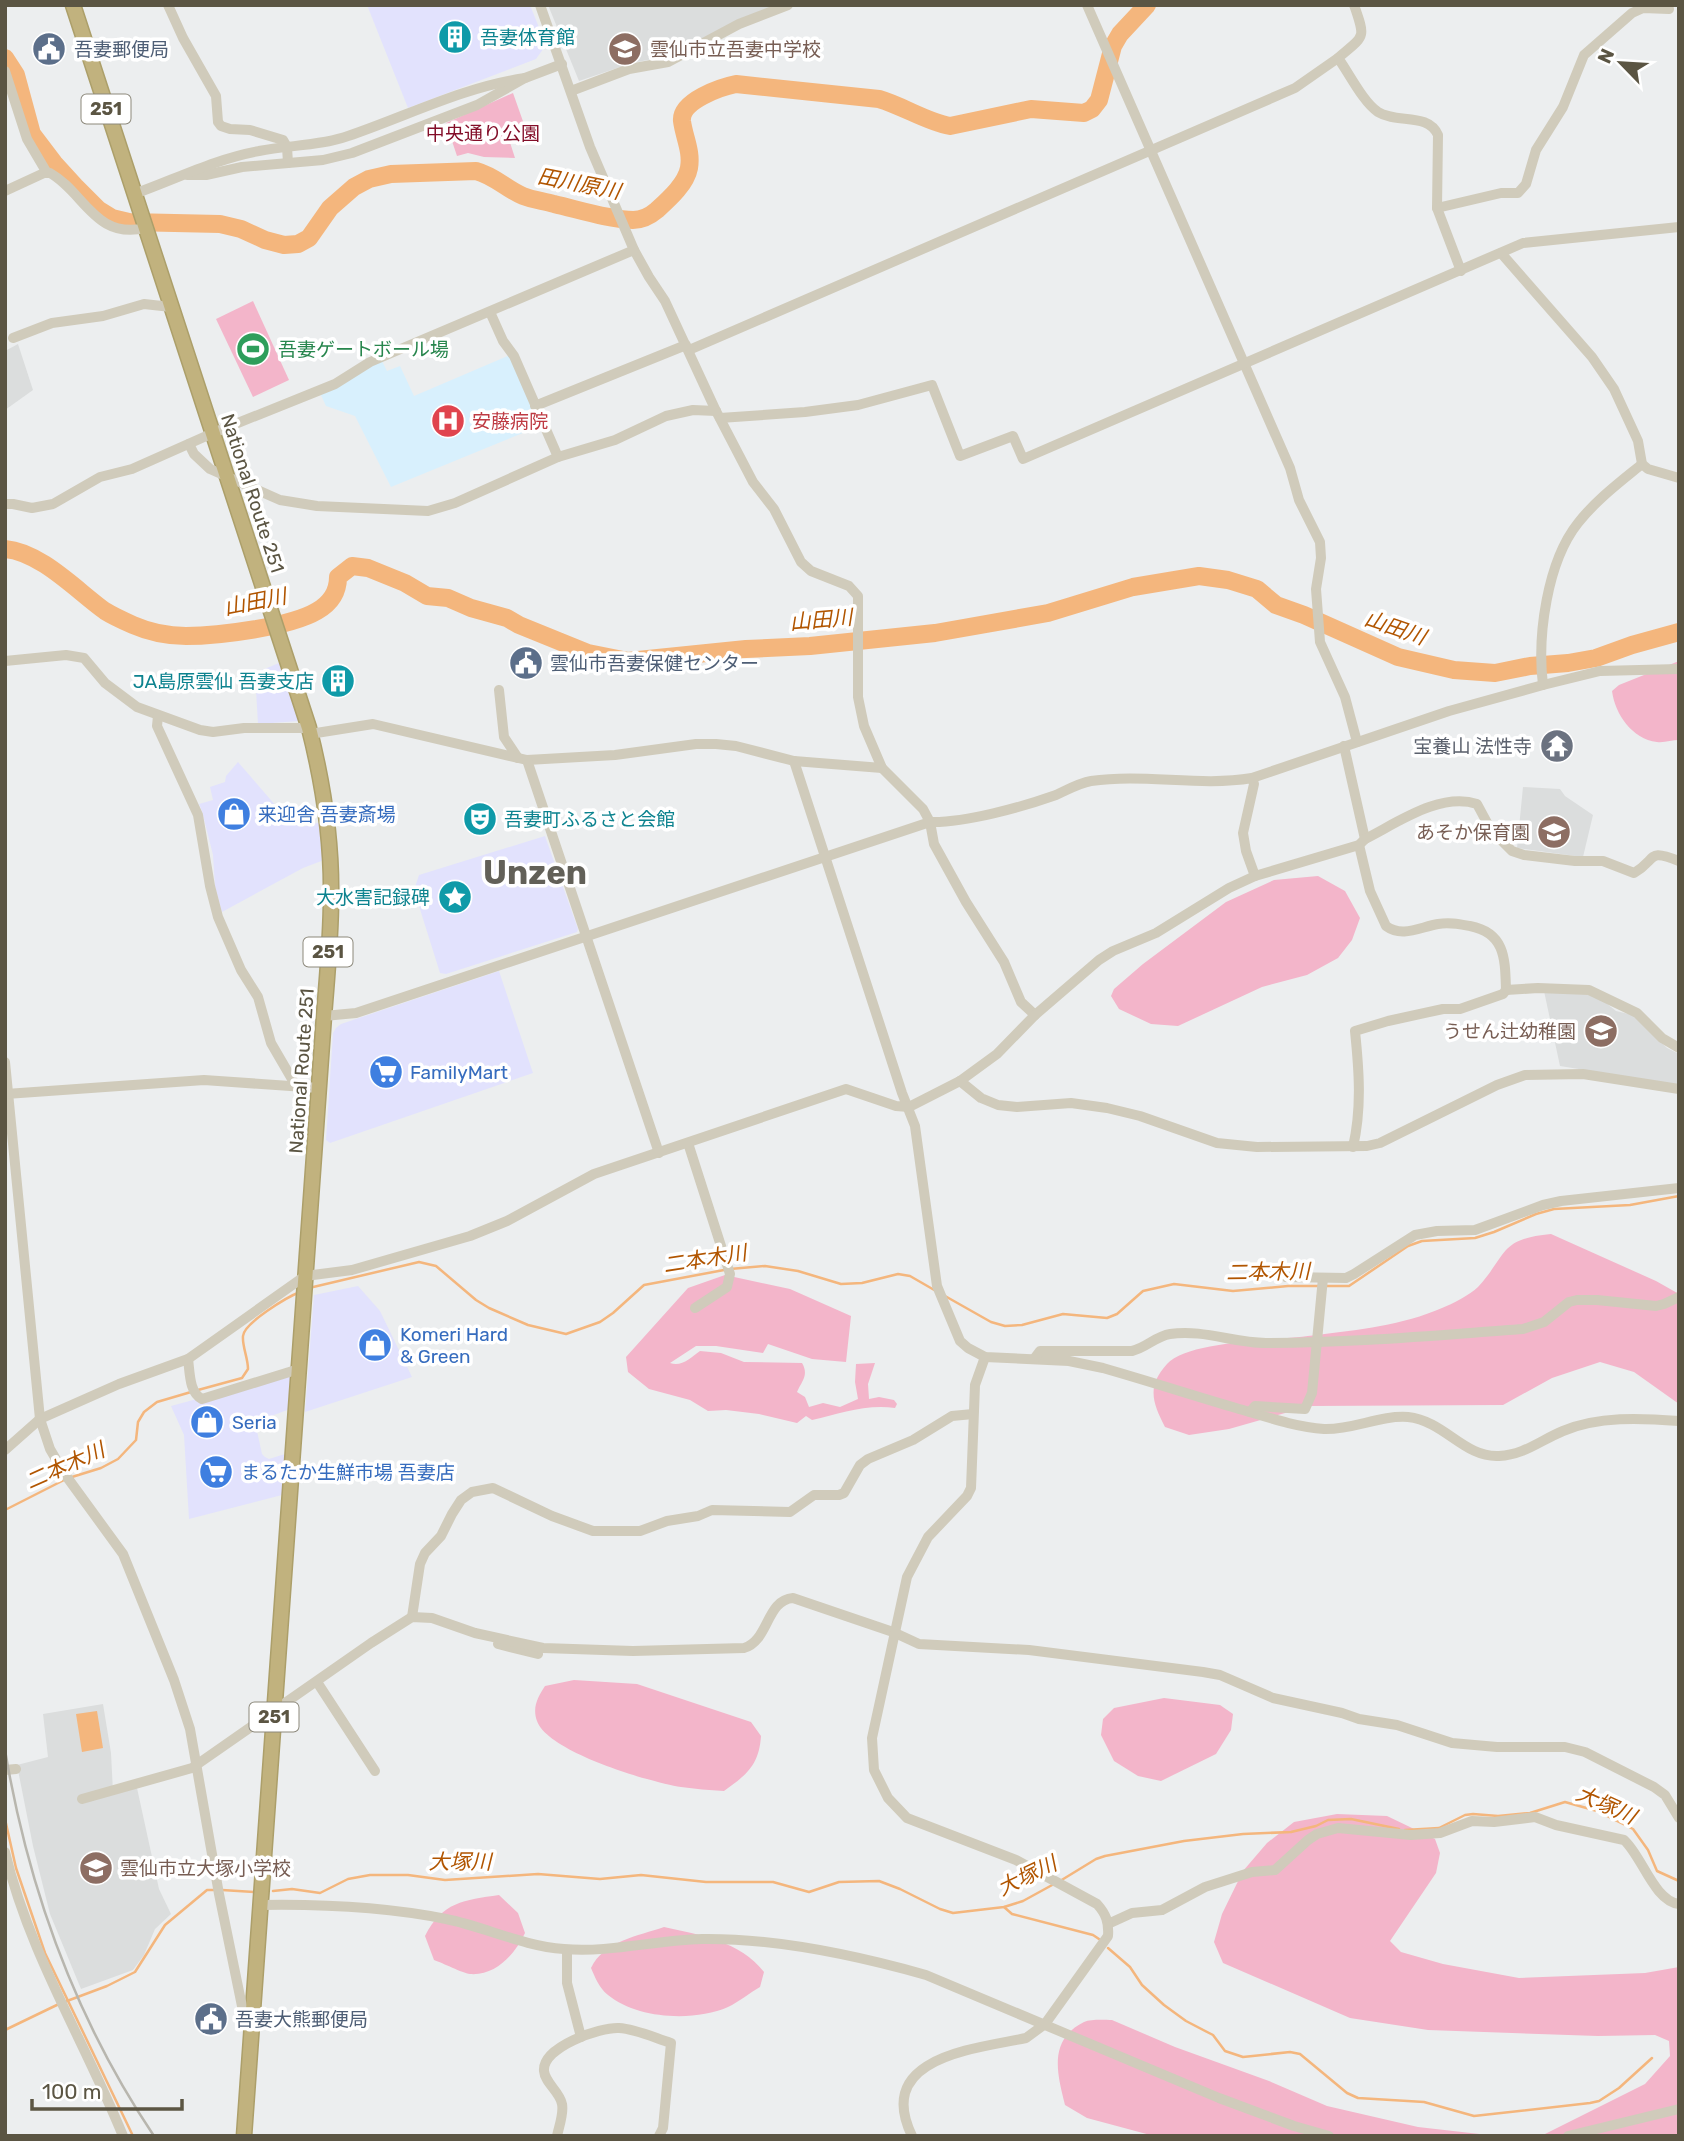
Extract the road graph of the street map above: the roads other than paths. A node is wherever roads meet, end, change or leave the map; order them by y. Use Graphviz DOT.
graph roads {
  1 [pos="73,5"];
  2 [pos="168,5"];
  3 [pos="540,5"];
  4 [pos="788,5"];
  5 [pos="1087,5"];
  6 [pos="1354,5"];
  7 [pos="1671,7"];
  8 [pos="1338,58"];
  9 [pos="562,64"];
  10 [pos="5,71"];
  11 [pos="525,78"];
  12 [pos="571,91"];
  13 [pos="422,108"];
  14 [pos="429,124"];
  15 [pos="287,147"];
  16 [pos="1150,150"];
  17 [pos="289,163"];
  18 [pos="47,173"];
  19 [pos="187,175"];
  20 [pos="5,191"];
  21 [pos="134,194"];
  22 [pos="1437,208"];
  23 [pos="143,222"];
  24 [pos="1679,226"];
  25 [pos="634,250"];
  26 [pos="1500,253"];
  27 [pos="1461,271"];
  28 [pos="171,307"];
  29 [pos="490,312"];
  30 [pos="13,338"];
  31 [pos="688,348"];
  32 [pos="1244,364"];
  33 [pos="536,406"];
  34 [pos="718,415"];
  35 [pos="213,433"];
  36 [pos="189,444"];
  37 [pos="558,457"];
  38 [pos="1642,464"];
  39 [pos="228,477"];
  40 [pos="1679,478"];
  41 [pos="5,504"];
  42 [pos="5,661"];
  43 [pos="1679,669"];
  44 [pos="1543,681"];
  45 [pos="499,690"];
  46 [pos="158,716"];
  47 [pos="309,731"];
  48 [pos="1357,742"];
  49 [pos="1344,746"];
  50 [pos="523,759"];
  51 [pos="794,761"];
  52 [pos="882,768"];
  53 [pos="1252,778"];
  54 [pos="930,822"];
  55 [pos="1362,842"];
  56 [pos="826,857"];
  57 [pos="1679,861"];
  58 [pos="1255,876"];
  59 [pos="586,936"];
  60 [pos="1506,990"];
  61 [pos="324,1016"];
  62 [pos="1035,1016"];
  63 [pos="1679,1048"];
  64 [pos="5,1062"];
  65 [pos="960,1081"];
  66 [pos="296,1086"];
  67 [pos="319,1088"];
  68 [pos="1679,1089"];
  69 [pos="7,1094"];
  70 [pos="909,1107"];
  71 [pos="688,1143"];
  72 [pos="1353,1147"];
  73 [pos="659,1153"];
  74 [pos="1679,1188"];
  75 [pos="1286,1277"];
  76 [pos="305,1279"];
  77 [pos="1322,1283"];
  78 [pos="1679,1297"];
  79 [pos="695,1308"];
  80 [pos="1317,1343"];
  81 [pos="985,1357"];
  82 [pos="188,1359"];
  83 [pos="1034,1359"];
  84 [pos="299,1369"];
  85 [pos="1250,1412"];
  86 [pos="973,1414"];
  87 [pos="40,1419"];
  88 [pos="1679,1421"];
  89 [pos="5,1450"];
  90 [pos="412,1617"];
  91 [pos="893,1633"];
  92 [pos="490,1636"];
  93 [pos="545,1655"];
  94 [pos="317,1682"];
  95 [pos="274,1712"];
  96 [pos="195,1766"];
  97 [pos="375,1771"];
  98 [pos="82,1799"];
  99 [pos="1679,1818"];
  100 [pos="5,1852"];
  101 [pos="1679,1904"];
  102 [pos="261,1905"];
  103 [pos="1108,1924"];
  104 [pos="567,1950"];
  105 [pos="1045,2024"];
  106 [pos="253,2029"];
  107 [pos="581,2037"];
  108 [pos="1679,2109"];
  109 [pos="123,2136"];
  110 [pos="244,2136"];
  111 [pos="557,2136"];
  112 [pos="659,2136"];
  113 [pos="912,2136"];
  114 [pos="1329,2136"];
  115 [pos="1568,2136"];
  1 -- 21 [label="highway, National Route 251 / 251"];
  2 -- 15 [label="street"];
  3 -- 9 [label="street"];
  4 -- 12 [label="street"];
  5 -- 16 [label="street"];
  6 -- 8 [label="street"];
  7 -- 22 [label="street"];
  8 -- 16 [label="street"];
  8 -- 22 [label="street"];
  9 -- 11 [label="street"];
  9 -- 12 [label="street"];
  10 -- 18 [label="street"];
  11 -- 13 [label="street"];
  11 -- 14 [label="street"];
  12 -- 25 [label="street"];
  13 -- 14 [label="street"];
  13 -- 15 [label="street"];
  14 -- 17 [label="street"];
  15 -- 17 [label="street"];
  15 -- 19 [label="street"];
  16 -- 31 [label="street"];
  16 -- 32 [label="street"];
  17 -- 19 [label="street"];
  18 -- 20 [label="street"];
  18 -- 23 [label="street"];
  19 -- 21 [label="street"];
  21 -- 23 [label="highway, National Route 251 / 251"];
  22 -- 27 [label="street"];
  23 -- 28 [label="highway, National Route 251 / 251"];
  24 -- 26 [label="street"];
  25 -- 29 [label="street"];
  25 -- 31 [label="street"];
  26 -- 27 [label="street"];
  26 -- 38 [label="street"];
  27 -- 32 [label="street"];
  28 -- 30 [label="street"];
  28 -- 35 [label="highway, National Route 251 / 251"];
  29 -- 33 [label="street"];
  29 -- 35 [label="street"];
  31 -- 33 [label="street"];
  31 -- 34 [label="street"];
  32 -- 34 [label="street"];
  32 -- 48 [label="street"];
  33 -- 37 [label="street"];
  34 -- 37 [label="street"];
  34 -- 52 [label="street"];
  35 -- 36 [label="street"];
  35 -- 39 [label="highway, National Route 251 / 251"];
  36 -- 39 [label="street"];
  36 -- 41 [label="street"];
  37 -- 39 [label="street"];
  38 -- 40 [label="street"];
  38 -- 44 [label="street"];
  39 -- 47 [label="highway, National Route 251 / 251"];
  42 -- 46 [label="street"];
  43 -- 44 [label="street"];
  44 -- 48 [label="street"];
  45 -- 50 [label="street"];
  46 -- 47 [label="street"];
  46 -- 66 [label="street"];
  47 -- 50 [label="street"];
  47 -- 61 [label="highway, National Route 251 / 251"];
  48 -- 49 [label="street"];
  49 -- 53 [label="street"];
  49 -- 55 [label="street"];
  50 -- 51 [label="street"];
  50 -- 59 [label="street"];
  51 -- 52 [label="street"];
  51 -- 56 [label="street"];
  52 -- 54 [label="street"];
  53 -- 54 [label="street"];
  53 -- 58 [label="street"];
  54 -- 56 [label="street"];
  54 -- 62 [label="street"];
  55 -- 57 [label="street"];
  55 -- 58 [label="street"];
  55 -- 60 [label="street"];
  56 -- 59 [label="street"];
  56 -- 70 [label="street"];
  58 -- 62 [label="street"];
  59 -- 61 [label="street"];
  59 -- 73 [label="street"];
  60 -- 63 [label="street"];
  60 -- 72 [label="street"];
  61 -- 67 [label="highway, National Route 251 / 251"];
  62 -- 65 [label="street"];
  64 -- 69 [label="street"];
  65 -- 70 [label="street"];
  65 -- 72 [label="street"];
  66 -- 67 [label="street"];
  66 -- 69 [label="street"];
  67 -- 76 [label="highway, National Route 251 / 251"];
  68 -- 72 [label="street"];
  69 -- 87 [label="street"];
  70 -- 71 [label="street"];
  70 -- 81 [label="street"];
  71 -- 73 [label="street"];
  71 -- 79 [label="street"];
  73 -- 76 [label="street"];
  74 -- 77 [label="street"];
  75 -- 77 [label="street"];
  76 -- 82 [label="street"];
  76 -- 84 [label="highway, National Route 251 / 251"];
  77 -- 80 [label="street"];
  78 -- 80 [label="street"];
  80 -- 83 [label="street"];
  80 -- 85 [label="street"];
  81 -- 83 [label="street"];
  81 -- 86 [label="street"];
  82 -- 84 [label="street"];
  82 -- 87 [label="street"];
  83 -- 85 [label="street"];
  84 -- 95 [label="highway, National Route 251 / 251"];
  85 -- 88 [label="street"];
  86 -- 90 [label="street"];
  86 -- 91 [label="street"];
  87 -- 89 [label="street"];
  87 -- 96 [label="street"];
  90 -- 92 [label="street"];
  90 -- 94 [label="street"];
  91 -- 92 [label="street"];
  91 -- 99 [label="street"];
  91 -- 103 [label="street"];
  92 -- 93 [label="street"];
  94 -- 95 [label="street"];
  94 -- 97 [label="street"];
  95 -- 96 [label="street"];
  95 -- 102 [label="highway, National Route 251 / 251"];
  96 -- 98 [label="street"];
  96 -- 106 [label="street"];
  100 -- 109 [label="street"];
  101 -- 103 [label="street"];
  102 -- 104 [label="street"];
  102 -- 106 [label="highway, National Route 251 / 251"];
  103 -- 105 [label="street"];
  104 -- 105 [label="street"];
  104 -- 107 [label="street"];
  105 -- 113 [label="street"];
  105 -- 114 [label="street"];
  106 -- 110 [label="highway, National Route 251 / 251"];
  107 -- 111 [label="street"];
  107 -- 112 [label="street"];
  108 -- 115 [label="street"];
}
